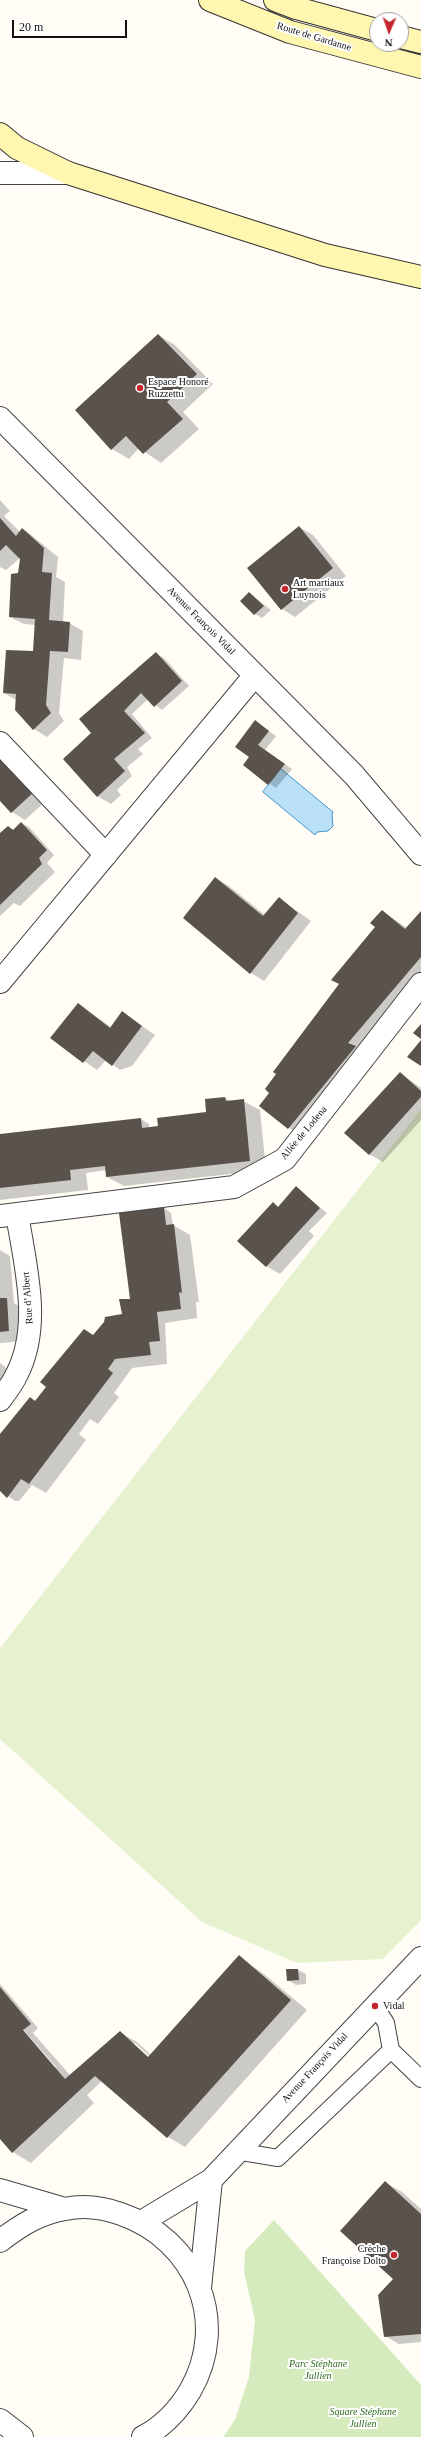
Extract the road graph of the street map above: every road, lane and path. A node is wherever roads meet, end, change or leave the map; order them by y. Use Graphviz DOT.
graph roads {
  1 [pos="210,0"];
  2 [pos="275,0"];
  3 [pos="369,28"];
  4 [pos="409,39"];
  5 [pos="421,42"];
  6 [pos="421,67"];
  7 [pos="0,134"];
  8 [pos="9,147"];
  9 [pos="0,173"];
  10 [pos="68,173"];
  11 [pos="421,277"];
  12 [pos="0,418"];
  13 [pos="255,675"];
  14 [pos="0,743"];
  15 [pos="398,826"];
  16 [pos="421,844"];
  17 [pos="421,854"];
  18 [pos="106,855"];
  19 [pos="0,982"];
  20 [pos="421,984"];
  21 [pos="8,1215"];
  22 [pos="0,1400"];
  23 [pos="421,1958"];
  24 [pos="375,2006"];
  25 [pos="391,2050"];
  26 [pos="421,2079"];
  27 [pos="236,2151"];
  28 [pos="211,2180"];
  29 [pos="0,2190"];
  30 [pos="65,2209"];
  31 [pos="143,2222"];
  32 [pos="0,2241"];
  33 [pos="200,2288"];
  34 [pos="0,2420"];
  35 [pos="22,2437"];
  36 [pos="143,2437"];
  1 -- 6 [label="main road, Route de Gardanne"];
  2 -- 3 [label="main road"];
  4 -- 5 [label="main road"];
  7 -- 8 [label="main road"];
  8 -- 10 [label="main road"];
  9 -- 10 [label="street"];
  10 -- 11 [label="main road"];
  12 -- 13 [label="street, Avenue François Vidal"];
  13 -- 15 [label="street, Avenue François Vidal"];
  13 -- 18 [label="street"];
  14 -- 18 [label="street"];
  15 -- 16 [label="street, Avenue François Vidal"];
  15 -- 17 [label="street, Avenue François Vidal"];
  18 -- 19 [label="street"];
  20 -- 21 [label="street, Allée de Lodena"];
  21 -- 22 [label="street, Rue d’Albert"];
  23 -- 24 [label="street, Avenue François Vidal"];
  24 -- 25 [label="lane"];
  24 -- 27 [label="street, Avenue François Vidal"];
  25 -- 26 [label="lane"];
  25 -- 27 [label="lane"];
  27 -- 28 [label="street, Avenue François Vidal"];
  28 -- 31 [label="street, Avenue François Vidal"];
  28 -- 33 [label="street"];
  29 -- 30 [label="street"];
  30 -- 31 [label="street"];
  30 -- 32 [label="street"];
  31 -- 33 [label="street"];
  33 -- 36 [label="street"];
  34 -- 35 [label="street"];
}
